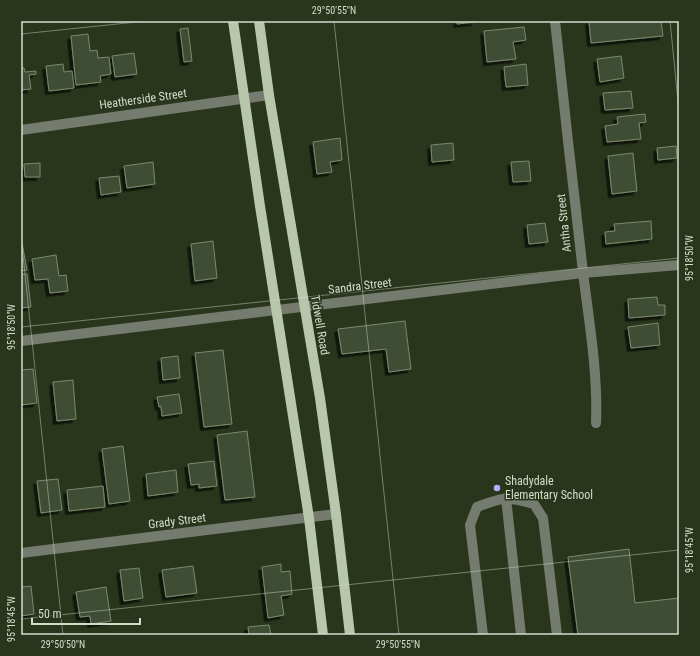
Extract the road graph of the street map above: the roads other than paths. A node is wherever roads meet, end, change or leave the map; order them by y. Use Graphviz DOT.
graph roads {
  1 [pos="233,21"];
  2 [pos="259,21"];
  3 [pos="555,21"];
  4 [pos="269,95"];
  5 [pos="244,98"];
  6 [pos="21,130"];
  7 [pos="679,265"];
  8 [pos="583,273"];
  9 [pos="304,306"];
  10 [pos="276,309"];
  11 [pos="21,341"];
  12 [pos="596,423"];
  13 [pos="506,498"];
  14 [pos="336,514"];
  15 [pos="309,518"];
  16 [pos="21,553"];
  17 [pos="323,635"];
  18 [pos="350,635"];
  19 [pos="483,635"];
  20 [pos="521,635"];
  21 [pos="557,635"];
  1 -- 5 [label="main road"];
  2 -- 4 [label="main road, Tidwell Road"];
  3 -- 8 [label="street, Antha Street"];
  4 -- 5 [label="street, Heatherside Street"];
  4 -- 9 [label="main road, Tidwell Road"];
  5 -- 6 [label="street, Heatherside Street"];
  5 -- 10 [label="main road"];
  7 -- 8 [label="street, Sandra Street"];
  8 -- 9 [label="street, Sandra Street"];
  8 -- 12 [label="street, Antha Street"];
  9 -- 10 [label="street, Sandra Street"];
  9 -- 14 [label="main road, Tidwell Road"];
  10 -- 11 [label="street, Sandra Street"];
  10 -- 15 [label="main road"];
  13 -- 19 [label="street"];
  13 -- 20 [label="street"];
  13 -- 21 [label="street"];
  14 -- 15 [label="street, Grady Street"];
  14 -- 18 [label="main road, Tidwell Road"];
  15 -- 16 [label="street, Grady Street"];
  15 -- 17 [label="main road"];
}
